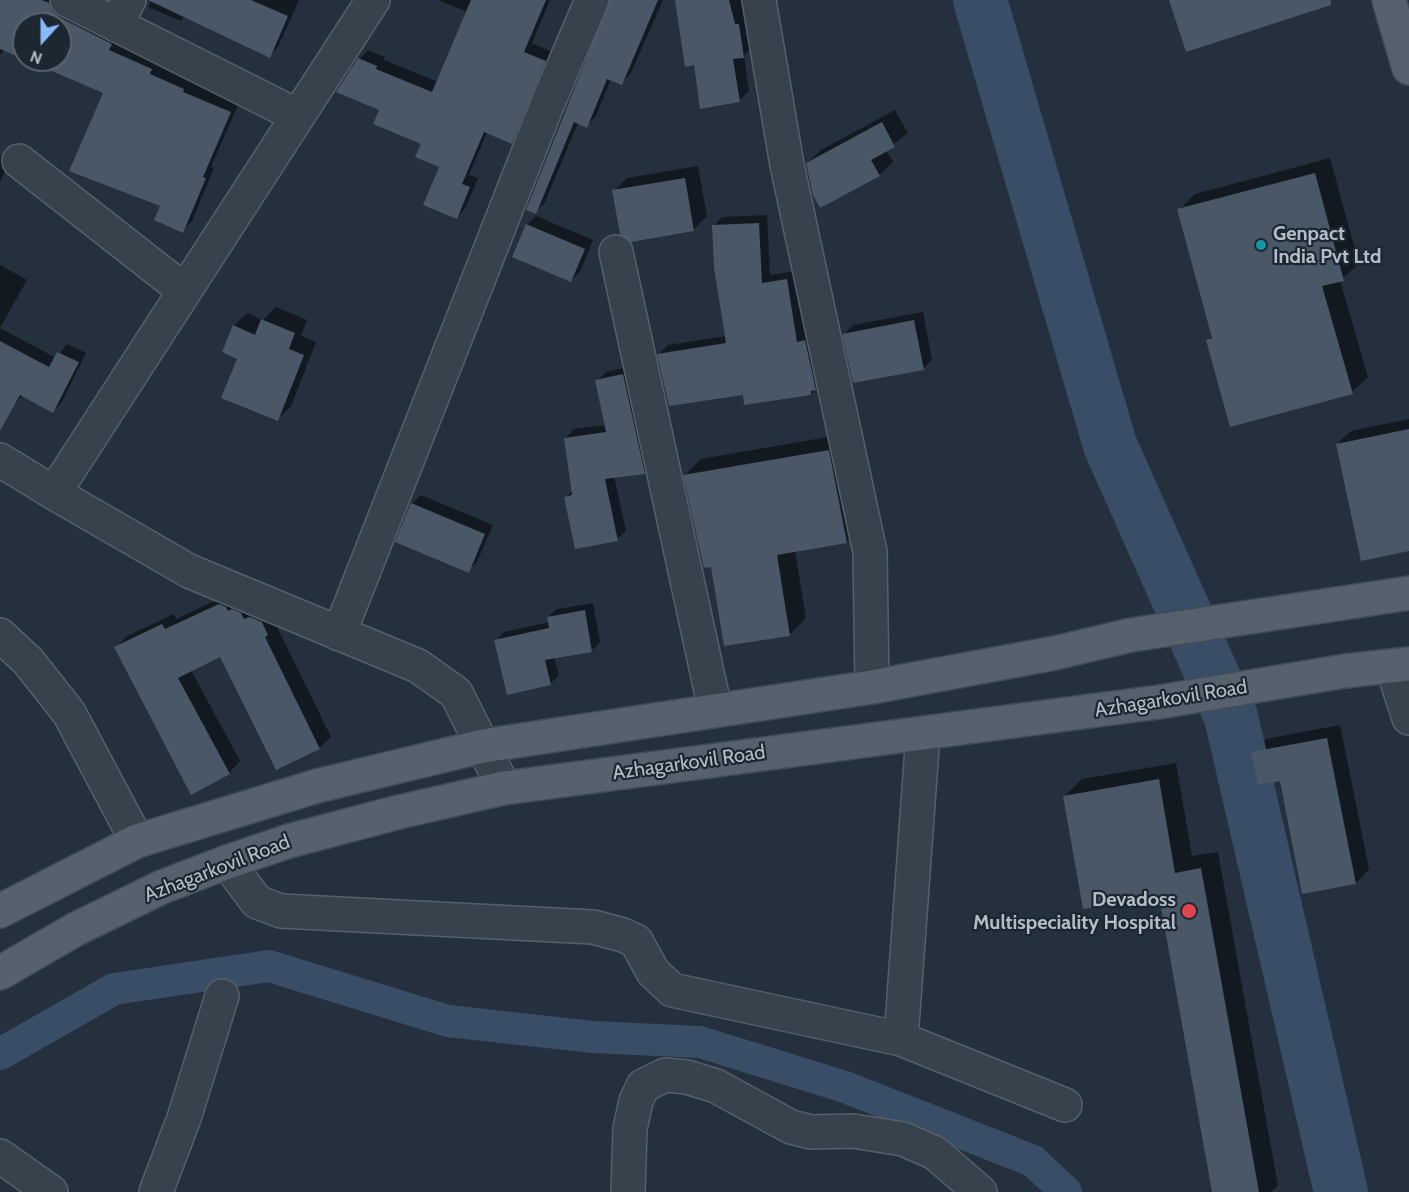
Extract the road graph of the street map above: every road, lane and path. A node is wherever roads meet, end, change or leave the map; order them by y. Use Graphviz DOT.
graph roads {
  1 [pos="67,0"];
  2 [pos="373,0"];
  3 [pos="592,0"];
  4 [pos="759,0"];
  5 [pos="1389,0"];
  6 [pos="122,12"];
  7 [pos="1408,57"];
  8 [pos="298,116"];
  9 [pos="19,161"];
  10 [pos="616,252"];
  11 [pos="185,291"];
  12 [pos="0,460"];
  13 [pos="54,493"];
  14 [pos="1409,593"];
  15 [pos="339,634"];
  16 [pos="0,635"];
  17 [pos="1400,665"];
  18 [pos="872,687"];
  19 [pos="715,709"];
  20 [pos="1409,718"];
  21 [pos="923,734"];
  22 [pos="483,746"];
  23 [pos="504,788"];
  24 [pos="137,841"];
  25 [pos="227,862"];
  26 [pos="0,910"];
  27 [pos="0,973"];
  28 [pos="222,996"];
  29 [pos="901,1039"];
  30 [pos="1065,1105"];
  31 [pos="0,1156"];
  32 [pos="51,1192"];
  33 [pos="156,1192"];
  34 [pos="628,1192"];
  35 [pos="980,1192"];
  1 -- 6 [label="street"];
  2 -- 8 [label="street"];
  3 -- 15 [label="street"];
  4 -- 18 [label="street"];
  5 -- 7 [label="main road"];
  6 -- 8 [label="street"];
  8 -- 11 [label="street"];
  9 -- 11 [label="street"];
  10 -- 19 [label="street"];
  11 -- 13 [label="street"];
  12 -- 13 [label="street"];
  13 -- 15 [label="street"];
  14 -- 18 [label="main road"];
  15 -- 22 [label="street"];
  16 -- 24 [label="street"];
  17 -- 20 [label="street"];
  17 -- 21 [label="main road, Azhagarkovil Road"];
  18 -- 19 [label="main road"];
  19 -- 22 [label="main road"];
  21 -- 23 [label="main road, Azhagarkovil Road"];
  21 -- 29 [label="street"];
  22 -- 23 [label="street"];
  22 -- 24 [label="main road"];
  23 -- 25 [label="main road, Azhagarkovil Road"];
  24 -- 26 [label="main road"];
  25 -- 27 [label="main road, Azhagarkovil Road"];
  25 -- 29 [label="street"];
  28 -- 33 [label="street"];
  29 -- 30 [label="street"];
  31 -- 32 [label="street"];
  34 -- 35 [label="street"];
}
